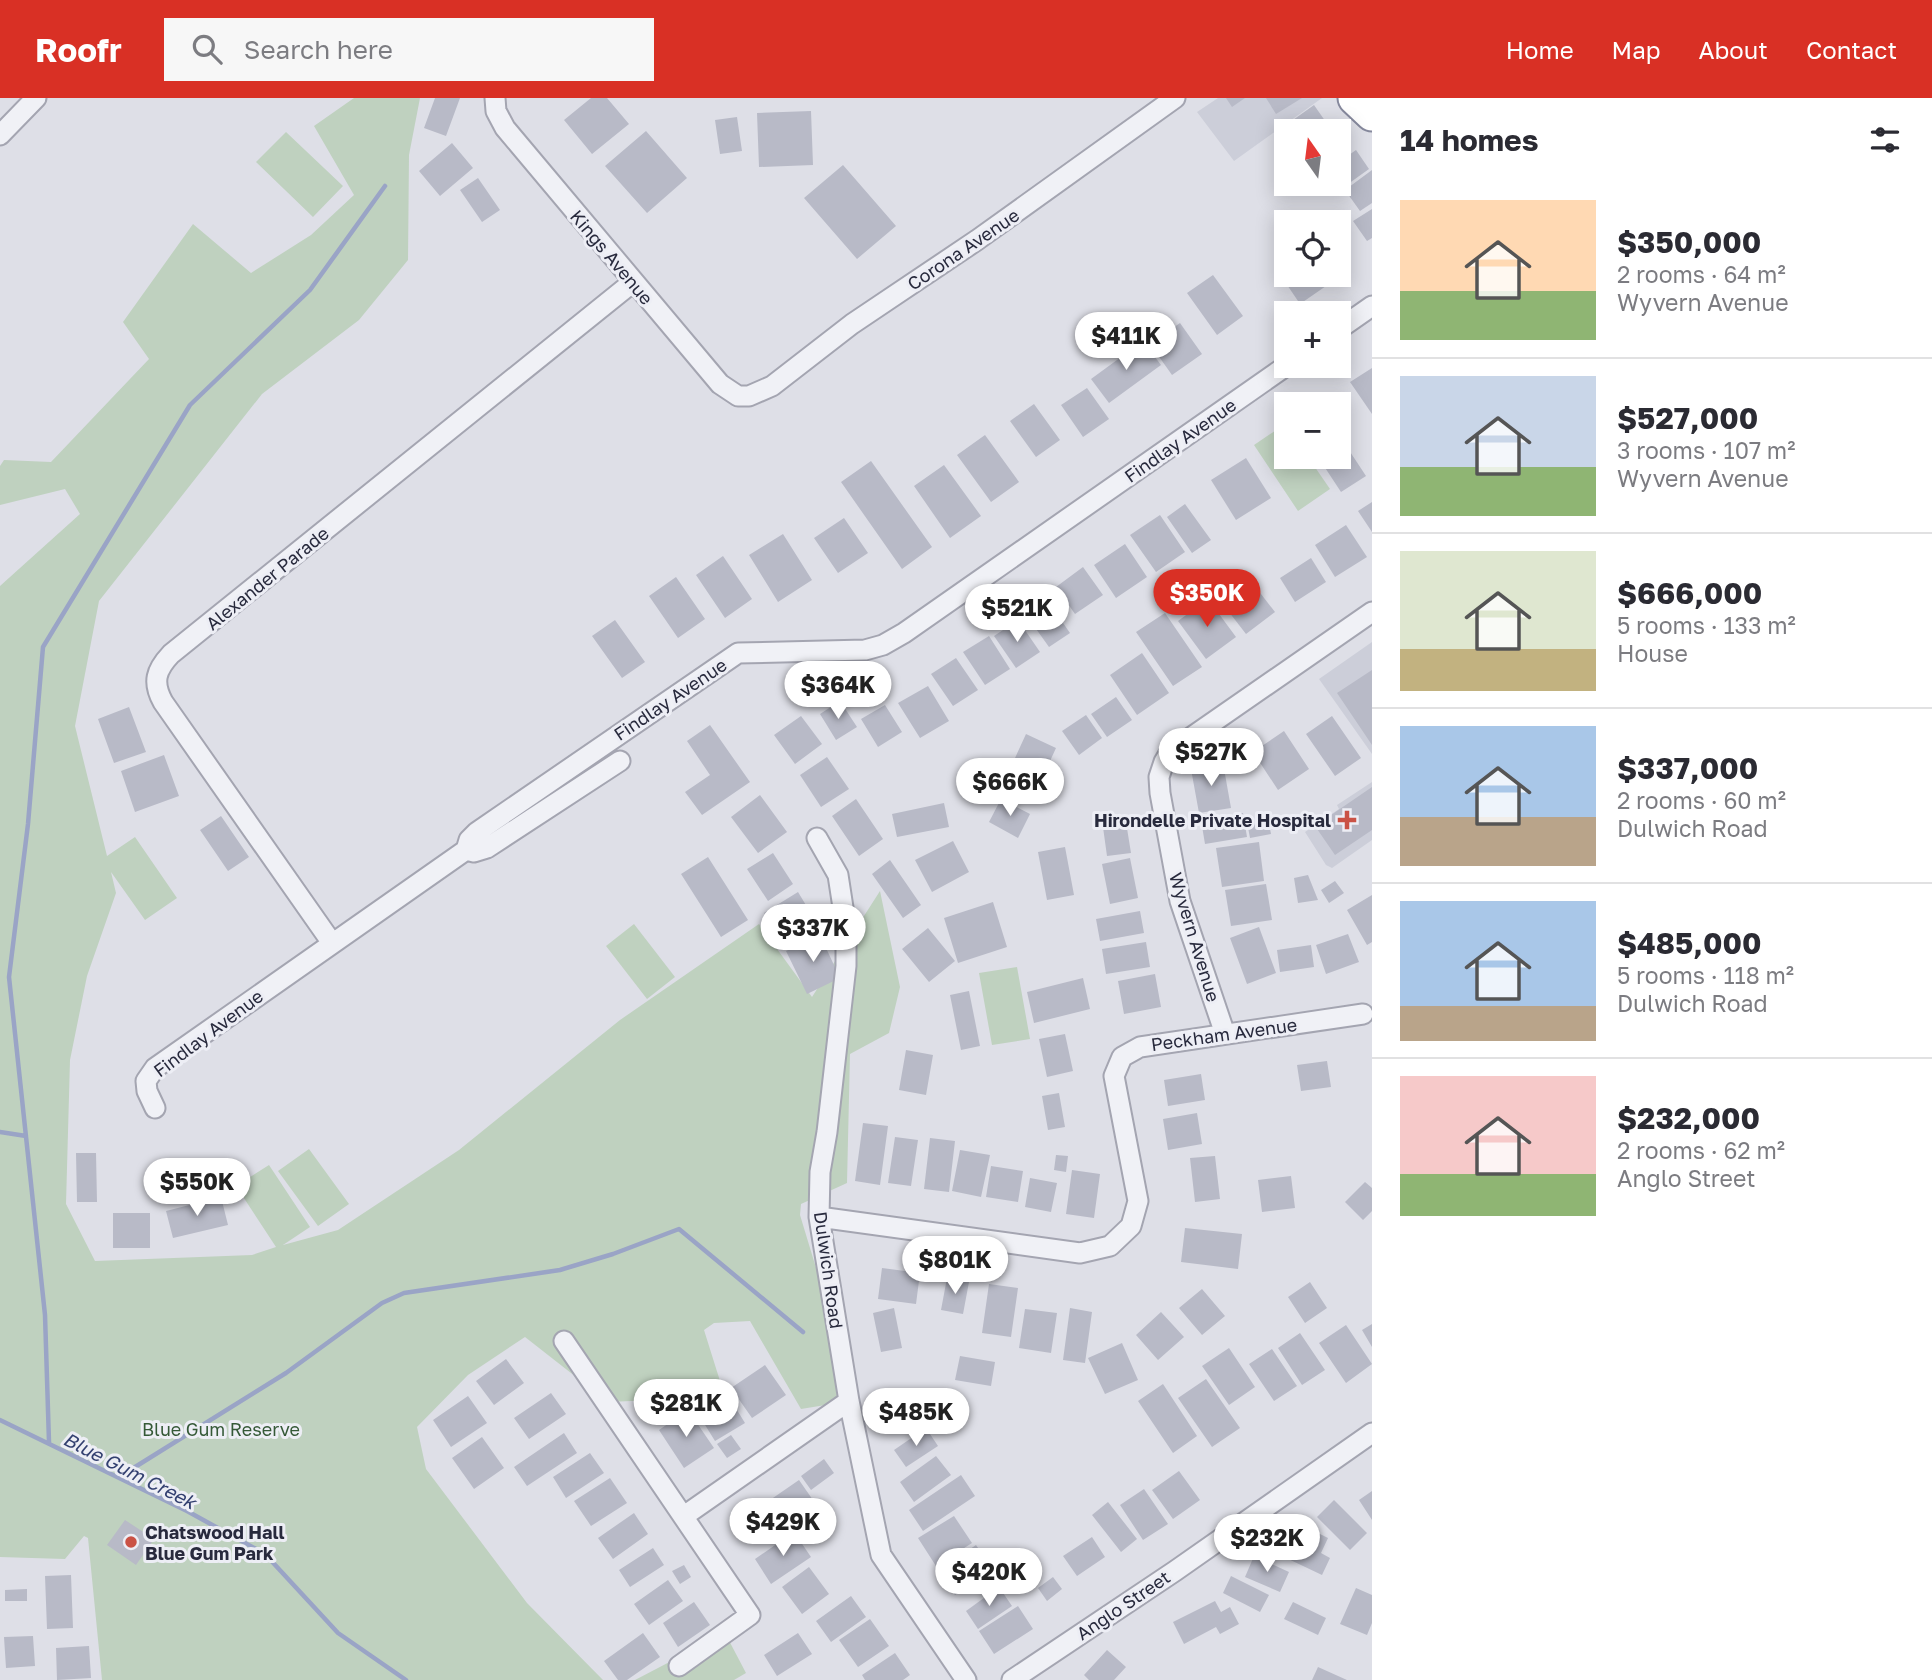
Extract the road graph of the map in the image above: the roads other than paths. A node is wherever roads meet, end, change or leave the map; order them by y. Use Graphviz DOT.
graph roads {
  1 [pos="36,98"];
  2 [pos="495,98"];
  3 [pos="1175,98"];
  4 [pos="1355,98"];
  5 [pos="1372,114"];
  6 [pos="0,135"];
  7 [pos="634,282"];
  8 [pos="1372,306"];
  9 [pos="1351,321"];
  10 [pos="1274,374"];
  11 [pos="749,396"];
  12 [pos="1372,612"];
  13 [pos="620,761"];
  14 [pos="817,838"];
  15 [pos="466,850"];
  16 [pos="332,943"];
  17 [pos="1363,1014"];
  18 [pos="1225,1034"];
  19 [pos="155,1108"];
  20 [pos="819,1217"];
  21 [pos="564,1341"];
  22 [pos="849,1401"];
  23 [pos="1372,1433"];
  24 [pos="684,1516"];
  25 [pos="679,1666"];
  26 [pos="966,1680"];
  27 [pos="1012,1680"];
  1 -- 6 [label="street"];
  2 -- 7 [label="street, Kings Avenue"];
  3 -- 11 [label="street, Corona Avenue"];
  4 -- 5 [label="highway"];
  7 -- 11 [label="street, Kings Avenue"];
  7 -- 16 [label="street, Alexander Parade"];
  8 -- 9 [label="street"];
  10 -- 15 [label="street, Findlay Avenue"];
  12 -- 18 [label="street, Wyvern Avenue"];
  13 -- 15 [label="street, Findlay Avenue"];
  14 -- 20 [label="street, Dulwich Road"];
  15 -- 16 [label="street, Findlay Avenue"];
  16 -- 19 [label="street, Findlay Avenue"];
  17 -- 18 [label="street, Peckham Avenue"];
  18 -- 20 [label="street, Peckham Avenue"];
  20 -- 22 [label="street, Dulwich Road"];
  21 -- 24 [label="street"];
  22 -- 24 [label="street"];
  22 -- 26 [label="street, Dulwich Road"];
  23 -- 27 [label="street, Anglo Street"];
  24 -- 25 [label="street"];
}
